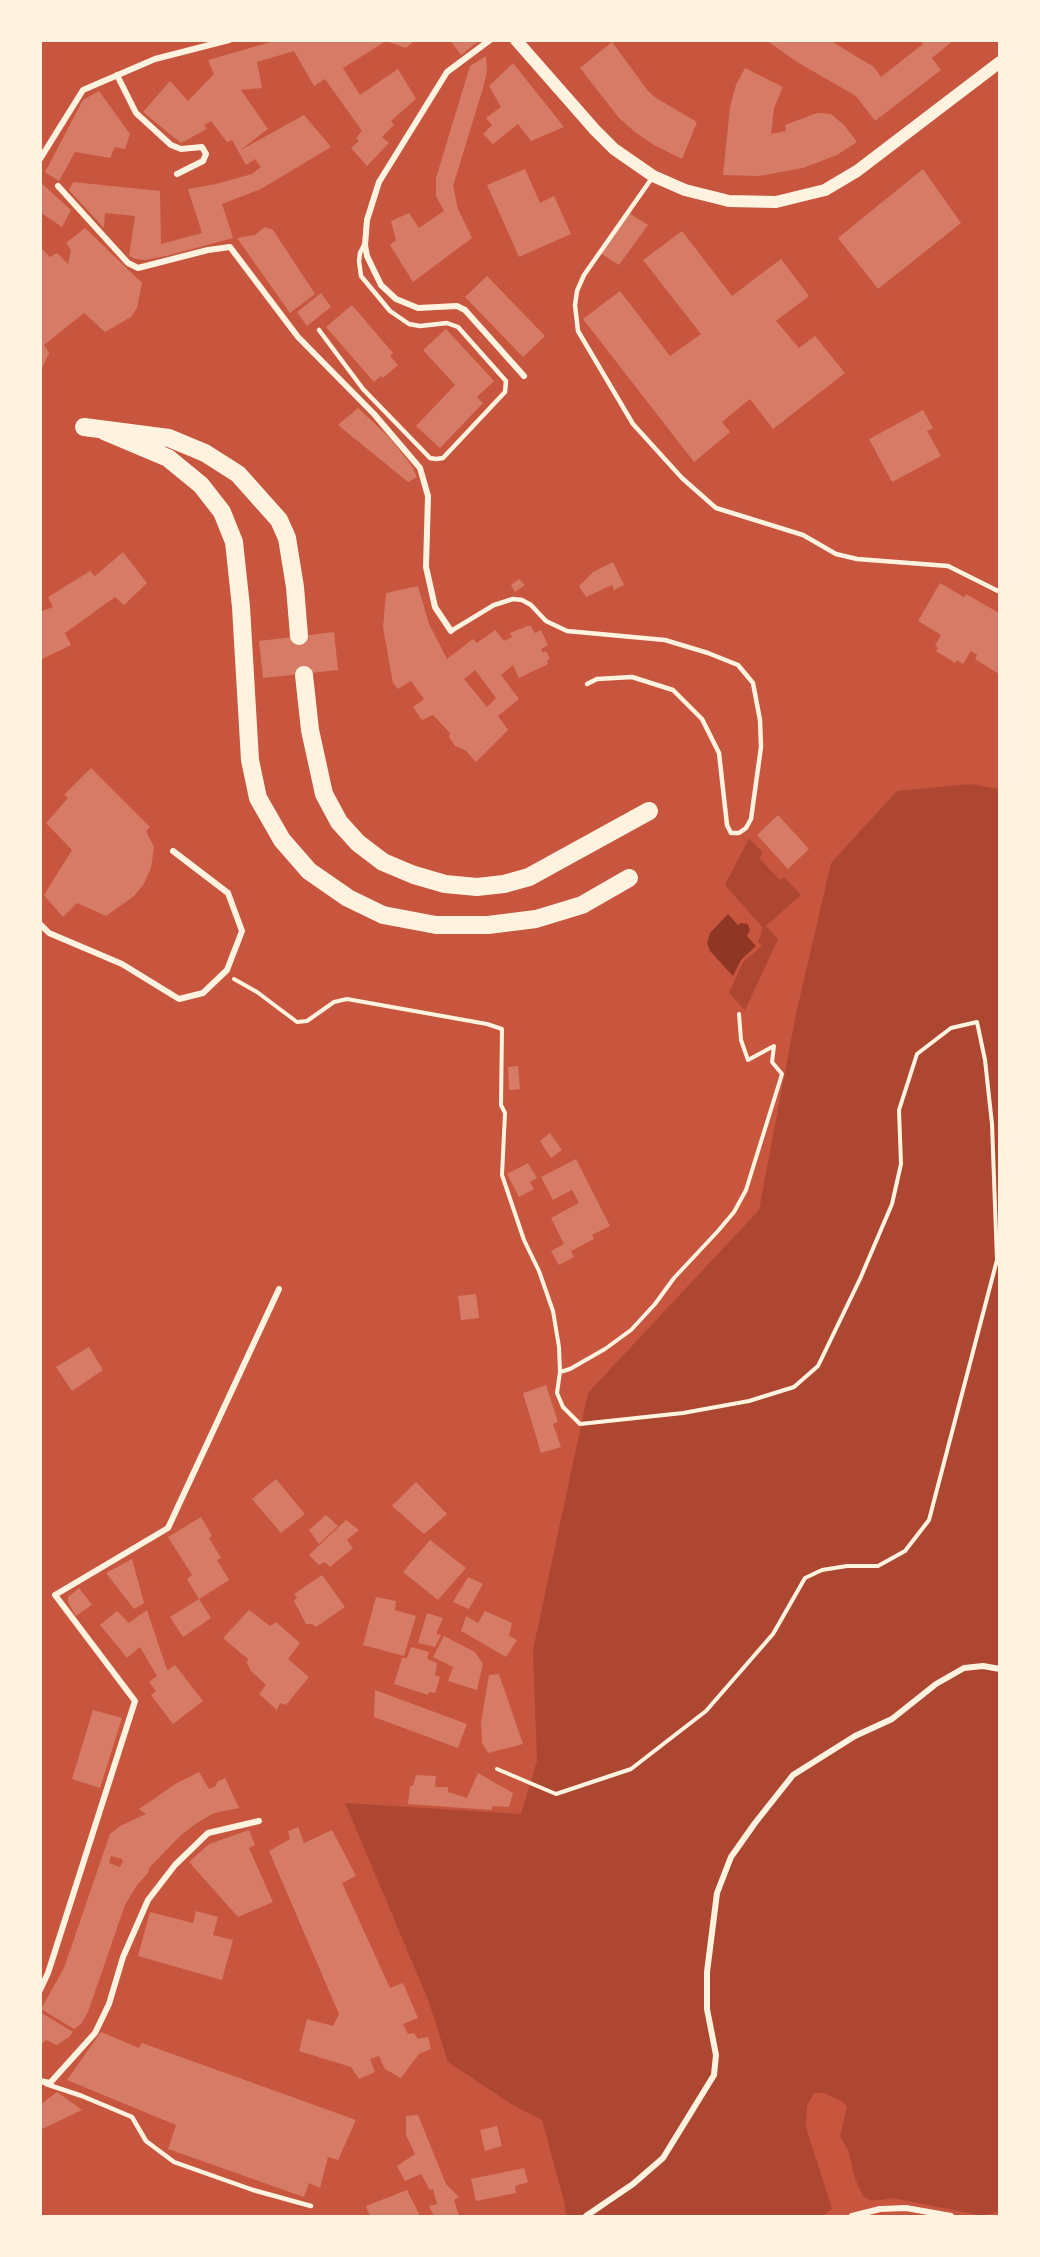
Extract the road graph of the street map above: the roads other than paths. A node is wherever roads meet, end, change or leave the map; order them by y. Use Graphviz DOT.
graph roads {
  1 [pos="229,40"];
  2 [pos="490,40"];
  3 [pos="516,40"];
  4 [pos="999,62"];
  5 [pos="117,75"];
  6 [pos="43,150"];
  7 [pos="40,159"];
  8 [pos="177,174"];
  9 [pos="653,176"];
  10 [pos="58,186"];
  11 [pos="365,245"];
  12 [pos="319,330"];
  13 [pos="524,376"];
  14 [pos="84,427"];
  15 [pos="105,430"];
  16 [pos="999,592"];
  17 [pos="451,632"];
  18 [pos="299,636"];
  19 [pos="303,675"];
  20 [pos="587,684"];
  21 [pos="649,811"];
  22 [pos="173,851"];
  23 [pos="629,878"];
  24 [pos="40,924"];
  25 [pos="279,1289"];
  26 [pos="999,1669"];
  27 [pos="259,1821"];
  28 [pos="40,1990"];
  29 [pos="40,2082"];
  30 [pos="311,2206"];
  31 [pos="586,2217"];
  32 [pos="852,2217"];
  33 [pos="951,2217"];
  1 -- 5 [label="street"];
  2 -- 11 [label="street"];
  3 -- 9 [label="main road"];
  4 -- 9 [label="main road"];
  5 -- 6 [label="street"];
  5 -- 8 [label="street"];
  6 -- 7 [label="street"];
  9 -- 16 [label="lane"];
  10 -- 17 [label="street"];
  11 -- 12 [label="lane"];
  11 -- 13 [label="street"];
  14 -- 15 [label="highway"];
  15 -- 18 [label="highway"];
  15 -- 23 [label="highway"];
  17 -- 20 [label="lane"];
  19 -- 21 [label="highway"];
  22 -- 24 [label="street"];
  25 -- 28 [label="street"];
  26 -- 31 [label="street"];
  27 -- 29 [label="street"];
  29 -- 30 [label="lane"];
  32 -- 33 [label="street"];
}
